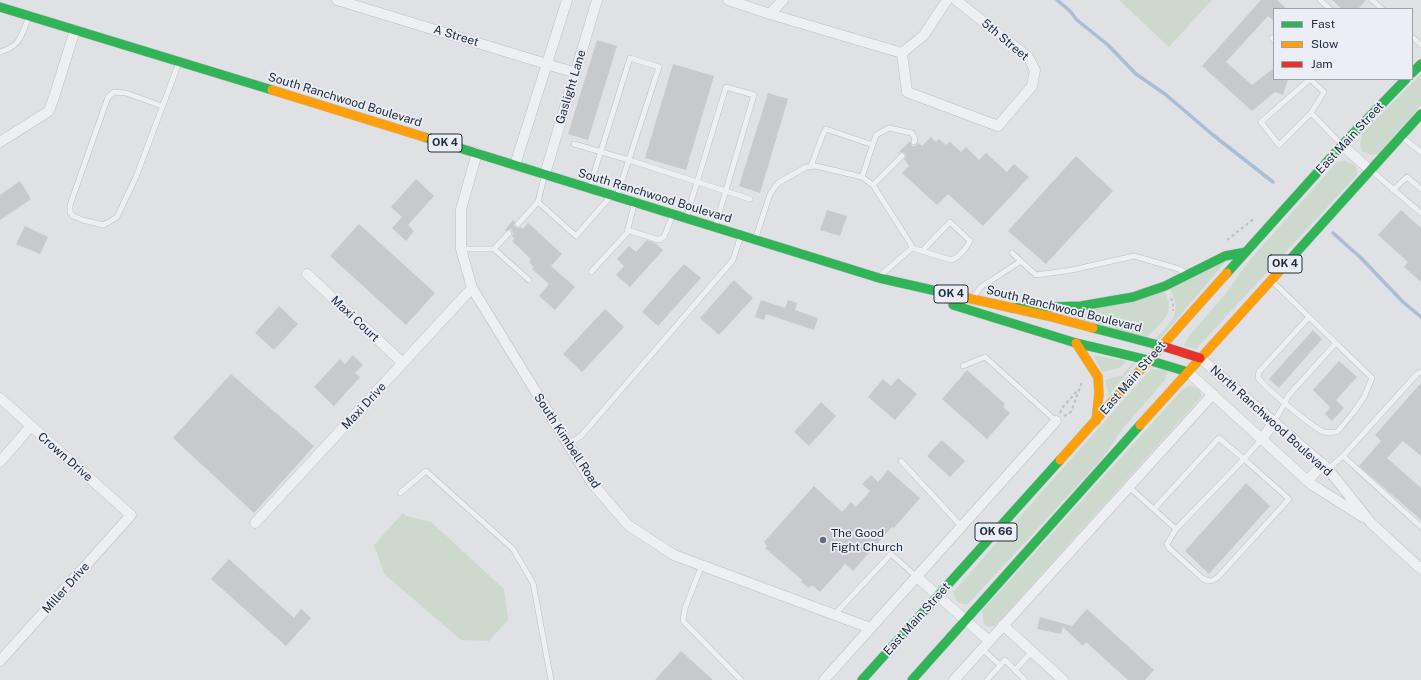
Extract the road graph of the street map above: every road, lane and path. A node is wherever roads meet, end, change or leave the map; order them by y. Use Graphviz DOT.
graph roads {
  1 [pos="336,0"];
  2 [pos="567,0"];
  3 [pos="597,0"];
  4 [pos="728,0"];
  5 [pos="783,0"];
  6 [pos="948,0"];
  7 [pos="956,0"];
  8 [pos="1320,0"];
  9 [pos="1372,0"];
  10 [pos="0,8"];
  11 [pos="1329,8"];
  12 [pos="1381,8"];
  13 [pos="770,14"];
  14 [pos="29,16"];
  15 [pos="75,30"];
  16 [pos="1413,38"];
  17 [pos="1421,44"];
  18 [pos="0,52"];
  19 [pos="902,52"];
  20 [pos="180,62"];
  21 [pos="546,64"];
  22 [pos="1421,64"];
  23 [pos="1413,72"];
  24 [pos="576,73"];
  25 [pos="1309,80"];
  26 [pos="1311,80"];
  27 [pos="1404,80"];
  28 [pos="162,106"];
  29 [pos="1311,112"];
  30 [pos="1421,114"];
  31 [pos="1401,136"];
  32 [pos="0,142"];
  33 [pos="914,142"];
  34 [pos="574,144"];
  35 [pos="873,145"];
  36 [pos="1342,145"];
  37 [pos="600,152"];
  38 [pos="1421,152"];
  39 [pos="477,153"];
  40 [pos="902,156"];
  41 [pos="629,160"];
  42 [pos="515,165"];
  43 [pos="812,166"];
  44 [pos="1370,170"];
  45 [pos="545,174"];
  46 [pos="862,177"];
  47 [pos="697,181"];
  48 [pos="873,185"];
  49 [pos="589,188"];
  50 [pos="1421,189"];
  51 [pos="1393,190"];
  52 [pos="726,191"];
  53 [pos="615,196"];
  54 [pos="750,199"];
  55 [pos="538,202"];
  56 [pos="635,202"];
  57 [pos="1421,213"];
  58 [pos="673,214"];
  59 [pos="686,218"];
  60 [pos="518,224"];
  61 [pos="715,227"];
  62 [pos="627,230"];
  63 [pos="509,234"];
  64 [pos="741,235"];
  65 [pos="756,239"];
  66 [pos="912,248"];
  67 [pos="461,249"];
  68 [pos="494,249"];
  69 [pos="922,251"];
  70 [pos="1246,252"];
  71 [pos="1012,253"];
  72 [pos="1021,261"];
  73 [pos="591,272"];
  74 [pos="307,274"];
  75 [pos="1189,274"];
  76 [pos="879,278"];
  77 [pos="528,280"];
  78 [pos="1271,280"];
  79 [pos="890,281"];
  80 [pos="472,288"];
  81 [pos="972,299"];
  82 [pos="1012,308"];
  83 [pos="1309,317"];
  84 [pos="1076,343"];
  85 [pos="1336,343"];
  86 [pos="1162,346"];
  87 [pos="1200,358"];
  88 [pos="1148,360"];
  89 [pos="403,364"];
  90 [pos="964,366"];
  91 [pos="1188,372"];
  92 [pos="1421,372"];
  93 [pos="1213,394"];
  94 [pos="0,398"];
  95 [pos="1285,403"];
  96 [pos="1056,421"];
  97 [pos="1096,421"];
  98 [pos="1274,422"];
  99 [pos="31,426"];
  100 [pos="1262,438"];
  101 [pos="568,444"];
  102 [pos="1343,456"];
  103 [pos="1244,459"];
  104 [pos="901,461"];
  105 [pos="0,462"];
  106 [pos="1325,467"];
  107 [pos="1307,481"];
  108 [pos="1129,486"];
  109 [pos="400,493"];
  110 [pos="1154,509"];
  111 [pos="131,515"];
  112 [pos="255,523"];
  113 [pos="1371,523"];
  114 [pos="962,527"];
  115 [pos="1421,527"];
  116 [pos="1176,529"];
  117 [pos="702,565"];
  118 [pos="1421,569"];
  119 [pos="917,577"];
  120 [pos="938,596"];
  121 [pos="835,614"];
  122 [pos="966,621"];
  123 [pos="1002,625"];
  124 [pos="870,628"];
  125 [pos="986,645"];
  126 [pos="1032,652"];
  127 [pos="0,661"];
  128 [pos="1000,665"];
  129 [pos="1015,670"];
  130 [pos="552,680"];
  131 [pos="741,680"];
  132 [pos="824,680"];
  133 [pos="862,680"];
  134 [pos="912,680"];
  135 [pos="954,680"];
  136 [pos="987,680"];
  137 [pos="1025,680"];
  138 [pos="1064,680"];
  1 -- 21 [label="street, A Street"];
  2 -- 21 [label="street"];
  3 -- 24 [label="street, Gaslight Lane"];
  4 -- 13 [label="street"];
  5 -- 13 [label="street"];
  6 -- 19 [label="street"];
  7 -- 19 [label="street, 5th Street"];
  8 -- 11 [label="lane"];
  9 -- 12 [label="lane"];
  10 -- 14 [label="main road, South Ranchwood Boulevard / OK 4"];
  13 -- 19 [label="street"];
  14 -- 15 [label="main road, South Ranchwood Boulevard / OK 4"];
  14 -- 18 [label="lane"];
  15 -- 20 [label="main road, South Ranchwood Boulevard / OK 4"];
  15 -- 32 [label="street"];
  16 -- 17 [label="lane"];
  20 -- 28 [label="lane"];
  20 -- 39 [label="main road, South Ranchwood Boulevard / OK 4"];
  21 -- 24 [label="street, A Street"];
  21 -- 42 [label="street"];
  22 -- 23 [label="main road"];
  24 -- 45 [label="street, Gaslight Lane"];
  25 -- 29 [label="lane"];
  26 -- 29 [label="lane"];
  27 -- 36 [label="main road, East Main Street"];
  28 -- 28 [label="lane"];
  29 -- 36 [label="lane"];
  30 -- 31 [label="main road, OK 4"];
  31 -- 38 [label="lane"];
  31 -- 44 [label="main road, OK 4"];
  33 -- 35 [label="lane"];
  34 -- 37 [label="lane"];
  35 -- 43 [label="lane"];
  35 -- 46 [label="lane"];
  36 -- 44 [label="street"];
  36 -- 70 [label="main road, East Main Street"];
  37 -- 41 [label="lane"];
  37 -- 41 [label="lane"];
  37 -- 49 [label="lane"];
  39 -- 42 [label="main road, South Ranchwood Boulevard / OK 4"];
  39 -- 67 [label="street, South Kimbell Road"];
  40 -- 48 [label="lane"];
  41 -- 47 [label="lane"];
  41 -- 53 [label="lane"];
  42 -- 45 [label="main road, South Ranchwood Boulevard / OK 4"];
  43 -- 46 [label="lane"];
  43 -- 65 [label="lane"];
  44 -- 51 [label="lane"];
  44 -- 78 [label="main road, OK 4"];
  45 -- 49 [label="main road, South Ranchwood Boulevard / OK 4"];
  45 -- 55 [label="lane"];
  46 -- 48 [label="lane"];
  47 -- 52 [label="lane"];
  47 -- 52 [label="lane"];
  47 -- 59 [label="lane"];
  48 -- 66 [label="lane"];
  49 -- 53 [label="main road, South Ranchwood Boulevard / OK 4"];
  50 -- 51 [label="lane"];
  51 -- 57 [label="lane"];
  52 -- 54 [label="lane"];
  52 -- 61 [label="lane"];
  53 -- 55 [label="lane"];
  53 -- 56 [label="main road, South Ranchwood Boulevard / OK 4"];
  55 -- 60 [label="lane"];
  56 -- 58 [label="main road, South Ranchwood Boulevard / OK 4"];
  56 -- 62 [label="lane"];
  58 -- 59 [label="main road, South Ranchwood Boulevard / OK 4"];
  58 -- 62 [label="lane"];
  59 -- 61 [label="main road, South Ranchwood Boulevard / OK 4"];
  61 -- 64 [label="main road, South Ranchwood Boulevard / OK 4"];
  62 -- 73 [label="lane"];
  63 -- 68 [label="lane"];
  64 -- 65 [label="main road, South Ranchwood Boulevard / OK 4"];
  64 -- 101 [label="lane"];
  65 -- 76 [label="main road, South Ranchwood Boulevard / OK 4"];
  66 -- 69 [label="lane"];
  66 -- 76 [label="lane"];
  67 -- 68 [label="lane"];
  67 -- 80 [label="street, South Kimbell Road"];
  68 -- 77 [label="lane"];
  69 -- 69 [label="lane"];
  70 -- 75 [label="main road, OK 4"];
  70 -- 86 [label="main road, East Main Street / OK 66"];
  71 -- 72 [label="lane"];
  72 -- 75 [label="lane"];
  72 -- 81 [label="lane"];
  74 -- 89 [label="street, Maxi Court"];
  75 -- 82 [label="main road, OK 4"];
  76 -- 79 [label="main road, South Ranchwood Boulevard / OK 4"];
  78 -- 83 [label="lane"];
  78 -- 87 [label="main road, OK 4"];
  79 -- 81 [label="main road, South Ranchwood Boulevard / OK 4"];
  79 -- 84 [label="main road, South Ranchwood Boulevard / OK 4"];
  80 -- 89 [label="street, Maxi Drive"];
  80 -- 101 [label="street, South Kimbell Road"];
  81 -- 82 [label="main road, South Ranchwood Boulevard / OK 4"];
  82 -- 86 [label="main road, South Ranchwood Boulevard"];
  83 -- 85 [label="lane"];
  83 -- 95 [label="lane"];
  84 -- 88 [label="main road, South Ranchwood Boulevard / OK 4"];
  84 -- 97 [label="main road"];
  85 -- 95 [label="lane"];
  85 -- 95 [label="lane"];
  86 -- 87 [label="main road, South Ranchwood Boulevard"];
  86 -- 88 [label="main road, East Main Street / OK 66"];
  87 -- 91 [label="main road, OK 4"];
  87 -- 98 [label="street, North Ranchwood Boulevard"];
  88 -- 91 [label="main road, OK 4"];
  88 -- 97 [label="main road, East Main Street / OK 66"];
  89 -- 112 [label="street, Maxi Drive"];
  90 -- 96 [label="lane"];
  91 -- 93 [label="street, North Ranchwood Boulevard"];
  91 -- 122 [label="main road, OK 66"];
  92 -- 102 [label="lane"];
  93 -- 100 [label="street, North Ranchwood Boulevard"];
  93 -- 108 [label="street"];
  94 -- 99 [label="street, Crown Drive"];
  95 -- 98 [label="lane"];
  96 -- 96 [label="path"];
  96 -- 114 [label="street"];
  97 -- 120 [label="main road, East Main Street / OK 66"];
  98 -- 100 [label="street"];
  98 -- 106 [label="street, North Ranchwood Boulevard"];
  99 -- 105 [label="street"];
  99 -- 111 [label="street, Crown Drive"];
  100 -- 103 [label="lane"];
  100 -- 107 [label="street, North Ranchwood Boulevard"];
  101 -- 117 [label="street, South Kimbell Road"];
  102 -- 106 [label="lane"];
  102 -- 115 [label="lane"];
  103 -- 110 [label="lane"];
  103 -- 116 [label="lane"];
  103 -- 116 [label="lane"];
  104 -- 114 [label="lane"];
  106 -- 107 [label="street"];
  106 -- 113 [label="street, North Ranchwood Boulevard"];
  107 -- 113 [label="street, North Ranchwood Boulevard"];
  108 -- 110 [label="lane"];
  108 -- 123 [label="street"];
  109 -- 130 [label="lane"];
  110 -- 116 [label="lane"];
  111 -- 127 [label="street, Miller Drive"];
  113 -- 118 [label="street, North Ranchwood Boulevard"];
  114 -- 119 [label="street"];
  117 -- 121 [label="street, South Kimbell Road"];
  117 -- 131 [label="lane"];
  119 -- 120 [label="street"];
  119 -- 121 [label="lane"];
  119 -- 124 [label="street"];
  120 -- 122 [label="street"];
  120 -- 133 [label="main road, East Main Street / OK 66"];
  121 -- 124 [label="street, South Kimbell Road"];
  122 -- 125 [label="street"];
  122 -- 134 [label="main road, OK 66"];
  123 -- 125 [label="street"];
  123 -- 126 [label="street"];
  124 -- 132 [label="street"];
  125 -- 128 [label="lane"];
  125 -- 135 [label="street"];
  126 -- 129 [label="lane"];
  126 -- 138 [label="street"];
  128 -- 129 [label="lane"];
  128 -- 136 [label="lane"];
  129 -- 137 [label="lane"];
}
